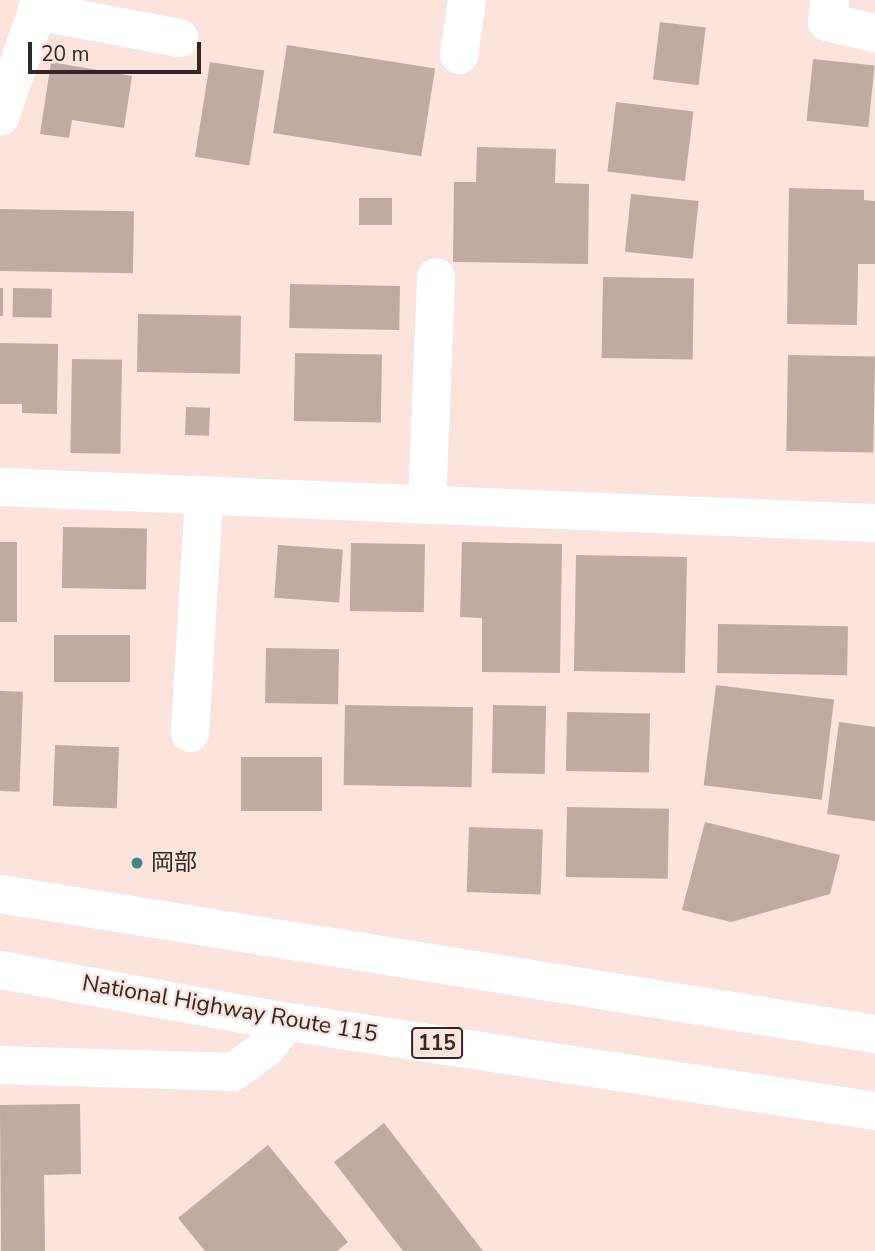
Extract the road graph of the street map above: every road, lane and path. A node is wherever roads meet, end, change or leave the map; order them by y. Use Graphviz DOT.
graph roads {
  1 [pos="467,0"];
  2 [pos="830,0"];
  3 [pos="39,6"];
  4 [pos="875,33"];
  5 [pos="179,38"];
  6 [pos="459,55"];
  7 [pos="0,117"];
  8 [pos="436,277"];
  9 [pos="0,487"];
  10 [pos="204,495"];
  11 [pos="426,504"];
  12 [pos="875,523"];
  13 [pos="190,733"];
  14 [pos="0,894"];
  15 [pos="0,970"];
  16 [pos="276,1020"];
  17 [pos="875,1034"];
  18 [pos="0,1065"];
  19 [pos="875,1111"];
  1 -- 6 [label="main road"];
  2 -- 4 [label="main road"];
  3 -- 5 [label="main road"];
  3 -- 7 [label="main road"];
  8 -- 11 [label="main road"];
  9 -- 10 [label="main road"];
  10 -- 11 [label="main road"];
  10 -- 13 [label="main road"];
  11 -- 12 [label="main road"];
  14 -- 17 [label="main road"];
  15 -- 16 [label="main road, National Highway Route 115 / 115"];
  16 -- 18 [label="main road"];
  16 -- 19 [label="main road, National Highway Route 115 / 115"];
}
